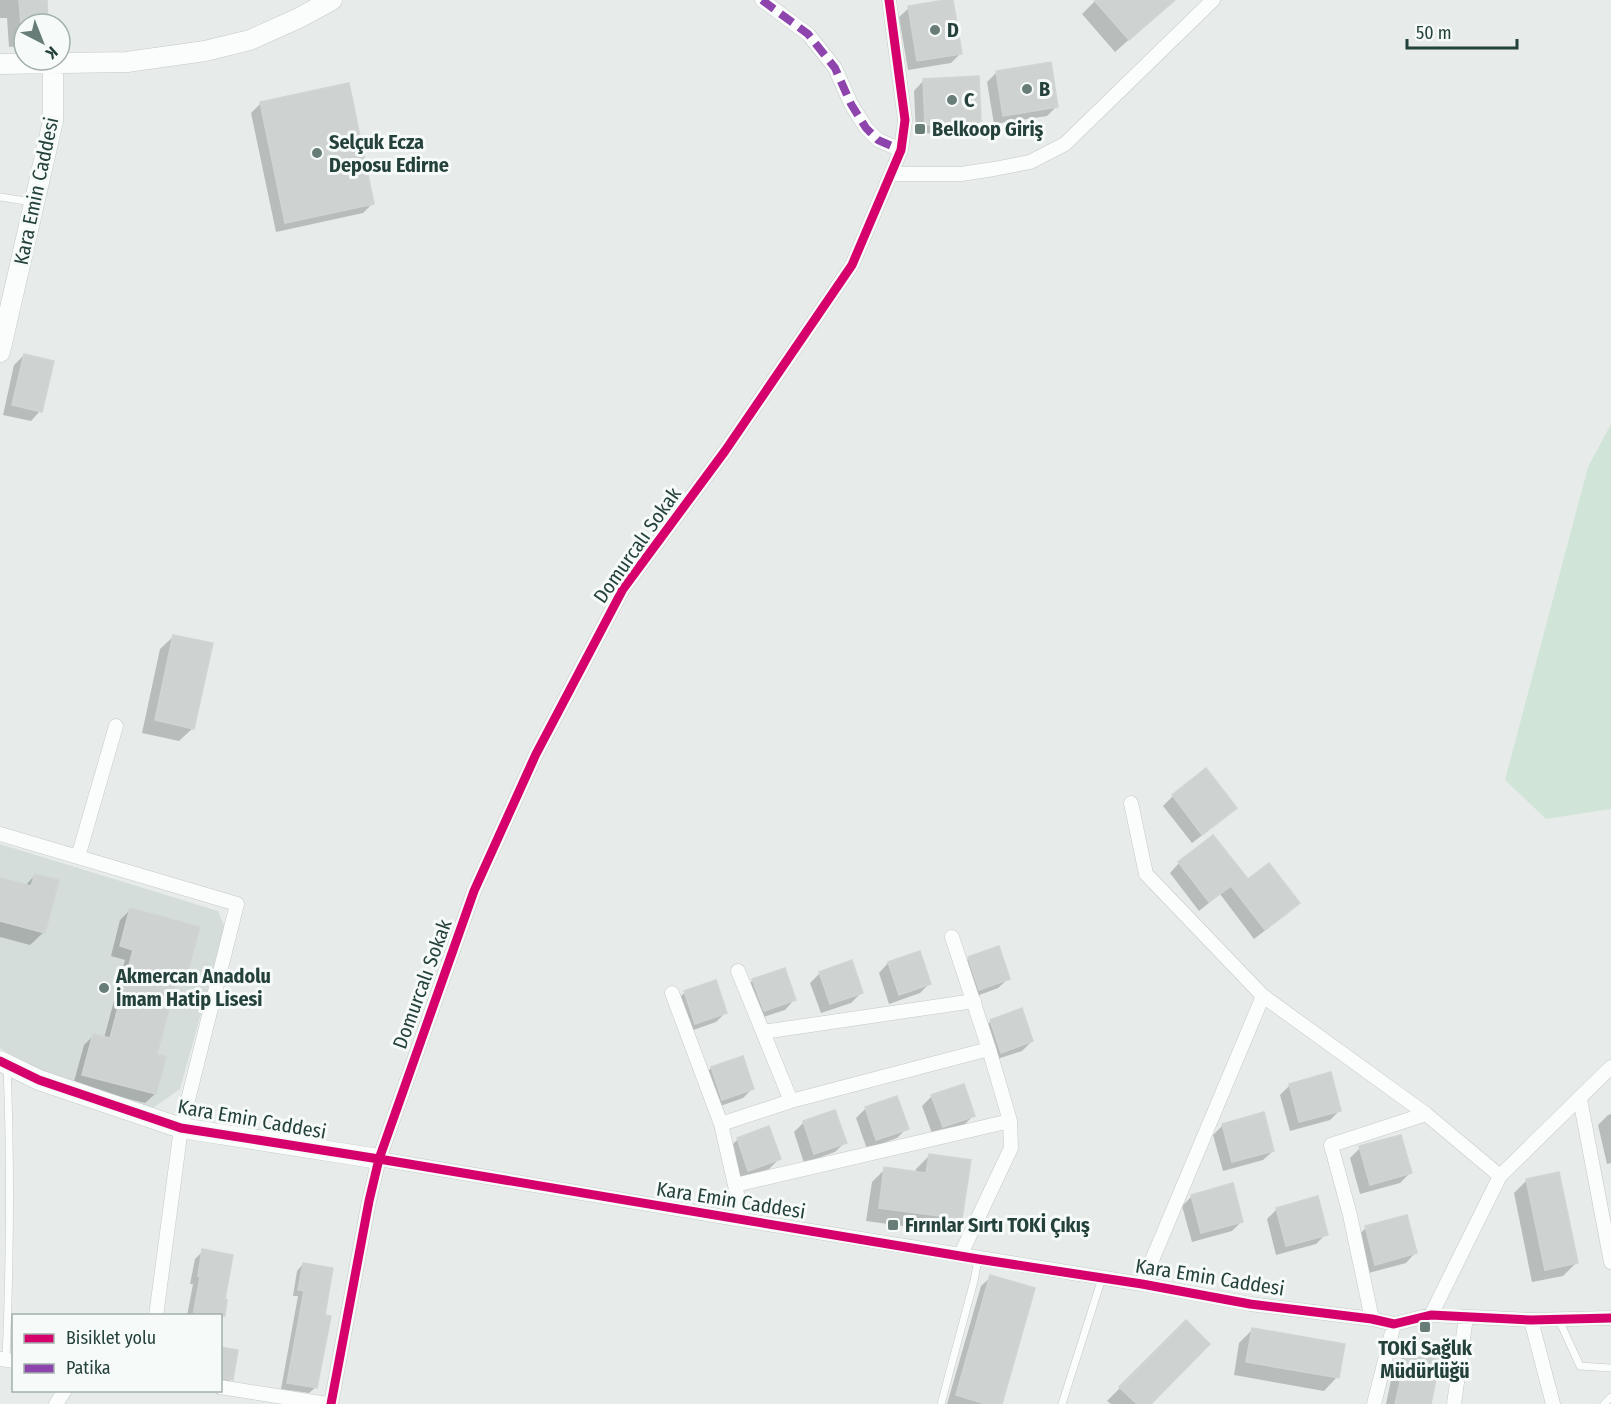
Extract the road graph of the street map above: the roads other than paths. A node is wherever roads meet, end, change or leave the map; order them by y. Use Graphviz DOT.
graph roads {
  1 [pos="332,0"];
  2 [pos="762,0"];
  3 [pos="888,0"];
  4 [pos="1213,0"];
  5 [pos="72,63"];
  6 [pos="53,72"];
  7 [pos="901,150"];
  8 [pos="891,174"];
  9 [pos="0,196"];
  10 [pos="34,203"];
  11 [pos="0,352"];
  12 [pos="116,726"];
  13 [pos="1131,803"];
  14 [pos="0,834"];
  15 [pos="78,857"];
  16 [pos="952,937"];
  17 [pos="738,971"];
  18 [pos="672,993"];
  19 [pos="1263,996"];
  20 [pos="974,1001"];
  21 [pos="763,1032"];
  22 [pos="989,1050"];
  23 [pos="4,1063"];
  24 [pos="1611,1067"];
  25 [pos="1580,1099"];
  26 [pos="791,1101"];
  27 [pos="1426,1114"];
  28 [pos="1010,1121"];
  29 [pos="721,1124"];
  30 [pos="181,1128"];
  31 [pos="379,1159"];
  32 [pos="1500,1176"];
  33 [pos="735,1185"];
  34 [pos="743,1220"];
  35 [pos="960,1256"];
  36 [pos="978,1259"];
  37 [pos="1611,1262"];
  38 [pos="1102,1278"];
  39 [pos="1142,1284"];
  40 [pos="156,1314"];
  41 [pos="1431,1315"];
  42 [pos="1466,1317"];
  43 [pos="1611,1318"];
  44 [pos="1372,1319"];
  45 [pos="1531,1320"];
  46 [pos="1559,1320"];
  47 [pos="1394,1324"];
  48 [pos="7,1360"];
  49 [pos="1611,1368"];
  50 [pos="222,1387"];
  51 [pos="1611,1397"];
  52 [pos="329,1404"];
  53 [pos="941,1404"];
  54 [pos="1062,1404"];
  55 [pos="1374,1404"];
  56 [pos="1454,1404"];
  57 [pos="1552,1404"];
  58 [pos="1604,1404"];
  1 -- 5 [label="street"];
  2 -- 7 [label="street"];
  3 -- 7 [label="street, Domurcalı Sokak"];
  4 -- 8 [label="street"];
  6 -- 10 [label="street, Kara Emin Caddesi"];
  7 -- 8 [label="street, Domurcalı Sokak"];
  8 -- 31 [label="street, Domurcalı Sokak"];
  9 -- 10 [label="lane"];
  10 -- 11 [label="street, Kara Emin Caddesi"];
  12 -- 15 [label="street"];
  13 -- 19 [label="street"];
  14 -- 15 [label="street"];
  15 -- 30 [label="street"];
  16 -- 20 [label="street"];
  17 -- 21 [label="street"];
  18 -- 29 [label="street"];
  19 -- 27 [label="street"];
  19 -- 39 [label="street"];
  20 -- 21 [label="street"];
  20 -- 22 [label="street"];
  21 -- 26 [label="street"];
  22 -- 26 [label="street"];
  22 -- 28 [label="street"];
  23 -- 30 [label="street, Kara Emin Caddesi"];
  23 -- 48 [label="lane"];
  24 -- 25 [label="street"];
  25 -- 32 [label="street"];
  25 -- 37 [label="street"];
  26 -- 29 [label="street"];
  27 -- 32 [label="street"];
  27 -- 44 [label="street"];
  28 -- 33 [label="street"];
  28 -- 35 [label="street"];
  29 -- 33 [label="street"];
  30 -- 31 [label="street, Kara Emin Caddesi"];
  30 -- 40 [label="street"];
  31 -- 34 [label="street, Kara Emin Caddesi"];
  31 -- 52 [label="street, Domurcalı Sokak"];
  32 -- 41 [label="street"];
  33 -- 34 [label="street"];
  34 -- 35 [label="street, Kara Emin Caddesi"];
  35 -- 36 [label="street, Kara Emin Caddesi"];
  36 -- 38 [label="street, Kara Emin Caddesi"];
  36 -- 53 [label="lane"];
  38 -- 39 [label="street, Kara Emin Caddesi"];
  38 -- 54 [label="lane"];
  39 -- 44 [label="street, Kara Emin Caddesi"];
  41 -- 42 [label="street, Kara Emin Caddesi"];
  41 -- 47 [label="street, Kara Emin Caddesi"];
  42 -- 45 [label="street, Kara Emin Caddesi"];
  42 -- 56 [label="street"];
  43 -- 46 [label="street, Kara Emin Caddesi"];
  44 -- 47 [label="street, Kara Emin Caddesi"];
  45 -- 46 [label="street, Kara Emin Caddesi"];
  45 -- 57 [label="street"];
  46 -- 49 [label="lane"];
  47 -- 55 [label="street"];
  50 -- 52 [label="street"];
  51 -- 58 [label="lane"];
}
